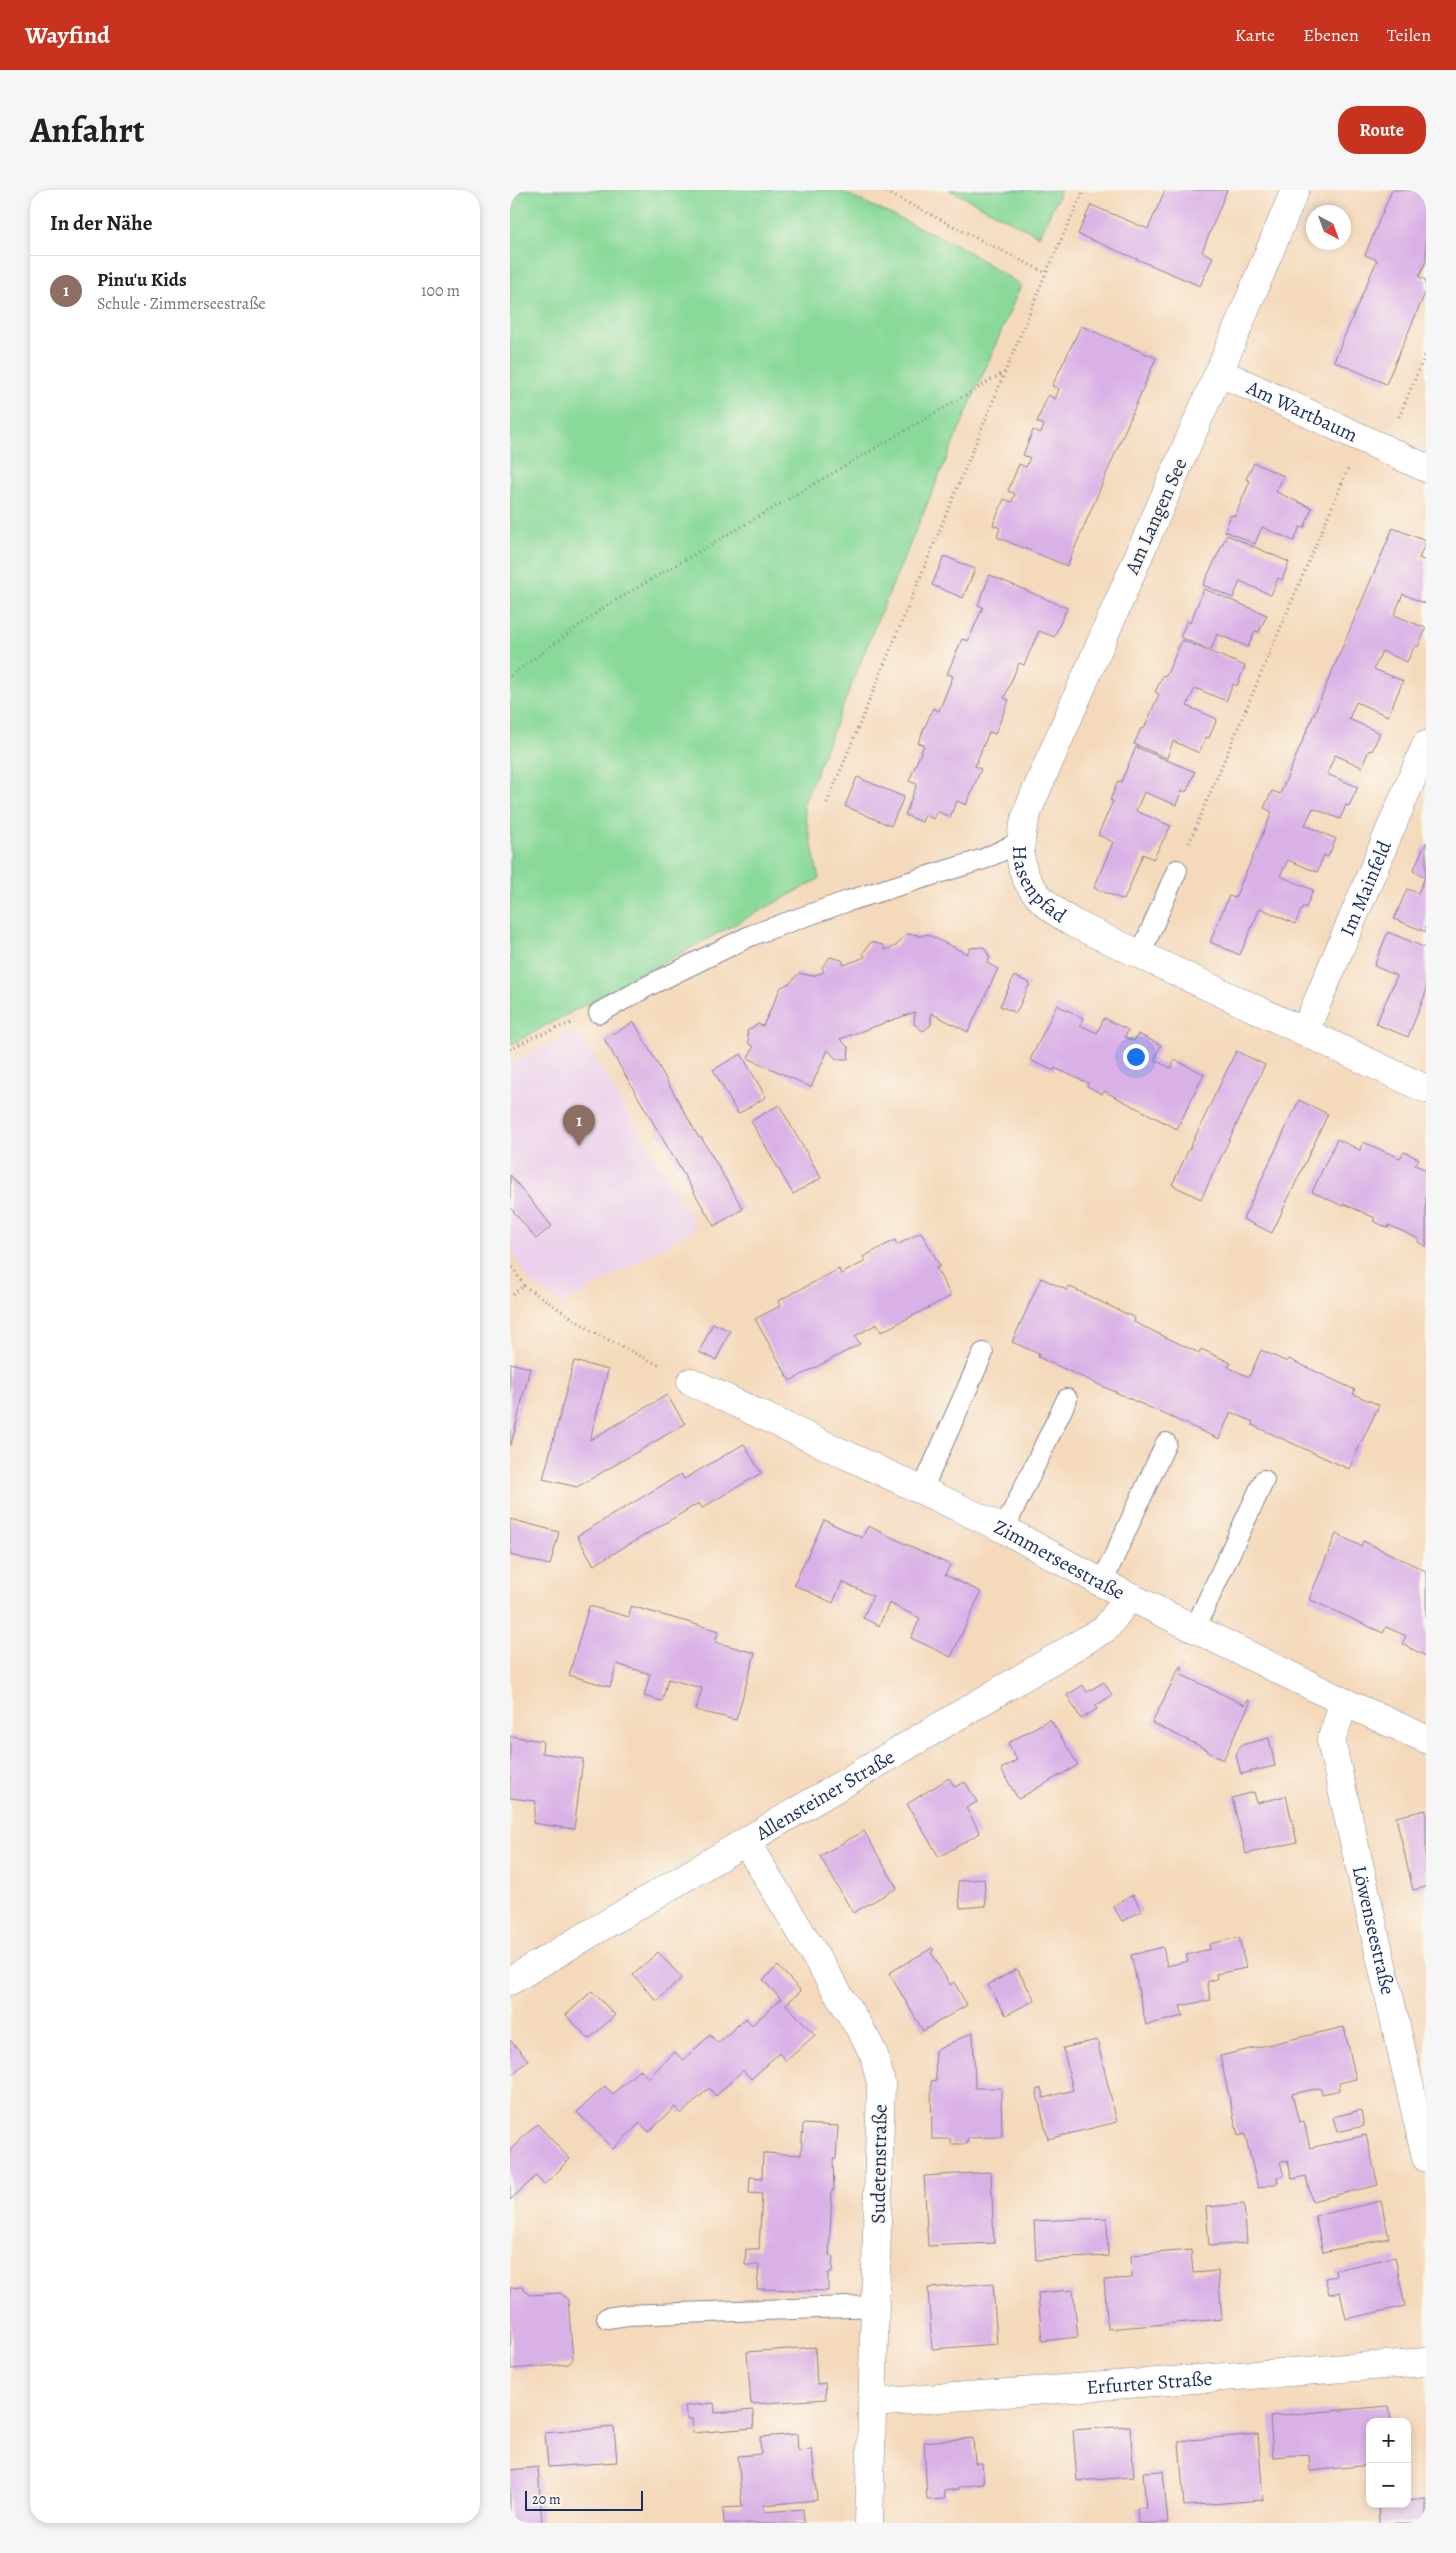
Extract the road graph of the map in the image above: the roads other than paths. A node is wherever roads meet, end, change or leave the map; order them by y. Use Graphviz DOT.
graph roads {
  1 [pos="1295,190"];
  2 [pos="1219,372"];
  3 [pos="1426,468"];
  4 [pos="1426,745"];
  5 [pos="1020,842"];
  6 [pos="1177,870"];
  7 [pos="1140,955"];
  8 [pos="599,1013"];
  9 [pos="1305,1031"];
  10 [pos="1426,1089"];
  11 [pos="983,1353"];
  12 [pos="691,1382"];
  13 [pos="1067,1398"];
  14 [pos="1166,1443"];
  15 [pos="1264,1480"];
  16 [pos="922,1490"];
  17 [pos="1004,1529"];
  18 [pos="1102,1583"];
  19 [pos="1130,1596"];
  20 [pos="1194,1628"];
  21 [pos="1344,1702"];
  22 [pos="1426,1739"];
  23 [pos="746,1842"];
  24 [pos="510,1981"];
  25 [pos="1426,2158"];
  26 [pos="876,2306"];
  27 [pos="607,2318"];
  28 [pos="1426,2362"];
  29 [pos="872,2404"];
  30 [pos="869,2523"];
  1 -- 2 [label="street, Am Langen See"];
  2 -- 3 [label="street, Am Wartbaum"];
  2 -- 5 [label="street, Am Langen See"];
  4 -- 9 [label="street, Im Mainfeld"];
  5 -- 7 [label="street, Hasenpfad"];
  5 -- 8 [label="lane, Hasenpfad"];
  6 -- 7 [label="lane"];
  7 -- 9 [label="street, Hasenpfad"];
  9 -- 10 [label="street, Hasenpfad"];
  11 -- 16 [label="lane"];
  12 -- 16 [label="street, Zimmerseestraße"];
  13 -- 17 [label="lane"];
  14 -- 18 [label="lane"];
  15 -- 20 [label="lane"];
  16 -- 17 [label="street, Zimmerseestraße"];
  17 -- 18 [label="street, Zimmerseestraße"];
  18 -- 19 [label="street, Zimmerseestraße"];
  19 -- 20 [label="street, Zimmerseestraße"];
  19 -- 23 [label="street, Allensteiner Straße"];
  20 -- 21 [label="street, Zimmerseestraße"];
  21 -- 22 [label="street, Zimmerseestraße"];
  21 -- 25 [label="street, Löwenseestraße"];
  23 -- 24 [label="street, Allensteiner Straße"];
  23 -- 26 [label="street, Sudetenstraße"];
  26 -- 27 [label="lane"];
  26 -- 29 [label="street, Sudetenstraße"];
  28 -- 29 [label="street, Erfurter Straße"];
  29 -- 30 [label="street, Sudetenstraße"];
}
